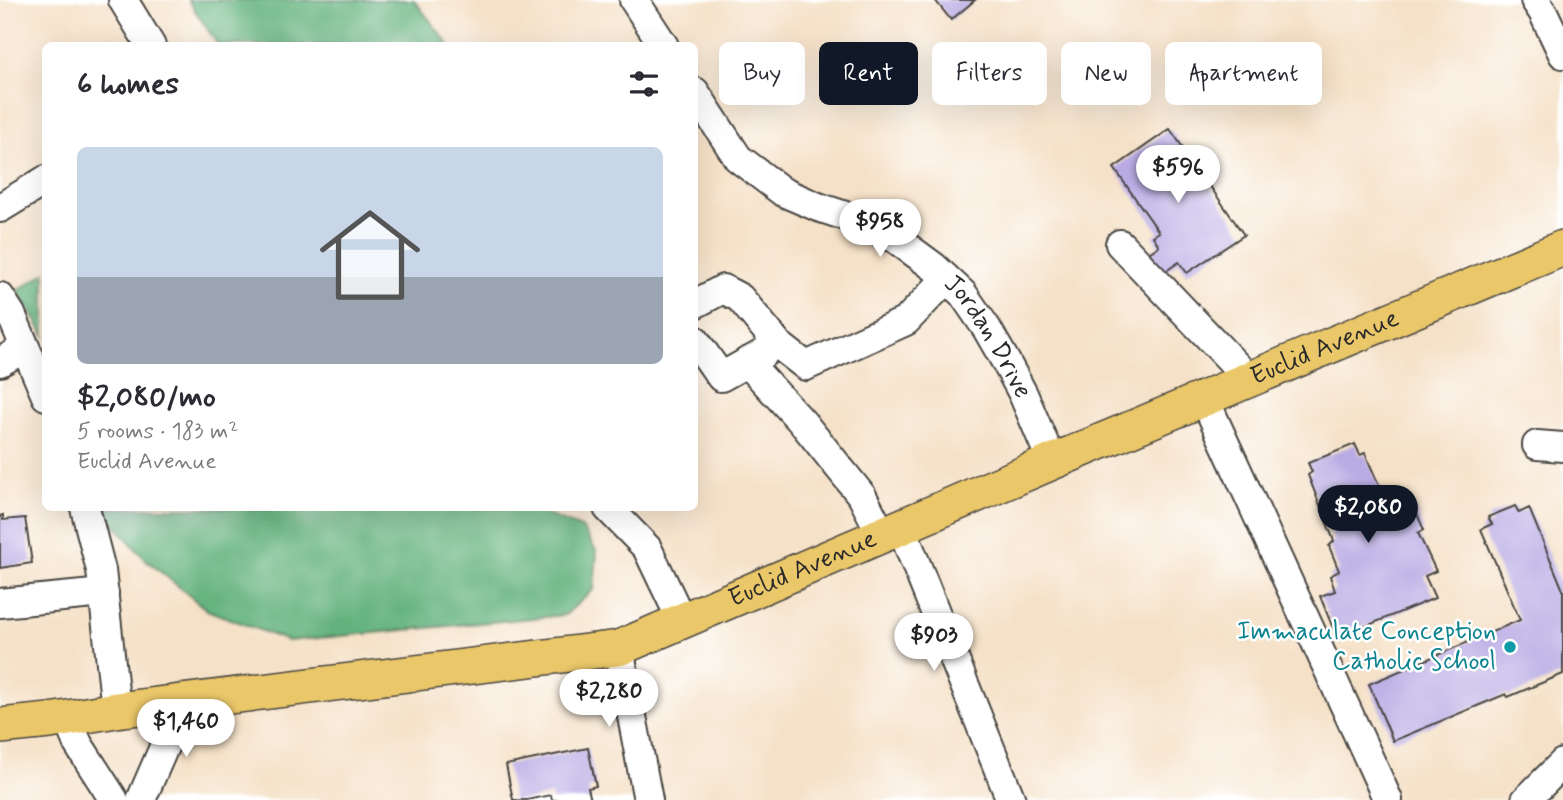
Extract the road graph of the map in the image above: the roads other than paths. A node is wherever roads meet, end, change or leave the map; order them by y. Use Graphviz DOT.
graph roads {
  1 [pos="123,0"];
  2 [pos="634,0"];
  3 [pos="1535,0"];
  4 [pos="1560,41"];
  5 [pos="149,42"];
  6 [pos="661,42"];
  7 [pos="698,97"];
  8 [pos="42,182"];
  9 [pos="0,208"];
  10 [pos="1120,244"];
  11 [pos="1563,248"];
  12 [pos="946,279"];
  13 [pos="0,297"];
  14 [pos="698,302"];
  15 [pos="698,344"];
  16 [pos="779,345"];
  17 [pos="25,348"];
  18 [pos="0,362"];
  19 [pos="747,362"];
  20 [pos="1249,379"];
  21 [pos="42,387"];
  22 [pos="1204,398"];
  23 [pos="1052,462"];
  24 [pos="86,511"];
  25 [pos="611,511"];
  26 [pos="892,531"];
  27 [pos="104,593"];
  28 [pos="0,603"];
  29 [pos="682,621"];
  30 [pos="618,648"];
  31 [pos="184,701"];
  32 [pos="116,710"];
  33 [pos="67,718"];
  34 [pos="0,726"];
  35 [pos="1563,763"];
  36 [pos="114,800"];
  37 [pos="141,800"];
  38 [pos="648,800"];
  39 [pos="1011,800"];
  40 [pos="1388,800"];
  41 [pos="1526,800"];
  1 -- 5 [label="street"];
  2 -- 6 [label="street"];
  3 -- 4 [label="street"];
  7 -- 12 [label="street, Jordan Drive"];
  8 -- 9 [label="street"];
  10 -- 20 [label="street"];
  11 -- 20 [label="main road, Euclid Avenue"];
  12 -- 16 [label="street"];
  12 -- 23 [label="street, Jordan Drive"];
  13 -- 17 [label="street"];
  14 -- 16 [label="street"];
  15 -- 19 [label="street"];
  16 -- 19 [label="street"];
  17 -- 18 [label="street"];
  17 -- 21 [label="street"];
  19 -- 26 [label="street"];
  20 -- 22 [label="main road, Euclid Avenue"];
  22 -- 23 [label="main road, Euclid Avenue"];
  22 -- 40 [label="street"];
  23 -- 26 [label="main road, Euclid Avenue"];
  24 -- 27 [label="street"];
  25 -- 29 [label="street"];
  26 -- 29 [label="main road, Euclid Avenue"];
  26 -- 39 [label="street"];
  27 -- 28 [label="street"];
  27 -- 32 [label="street"];
  29 -- 30 [label="main road, Euclid Avenue"];
  30 -- 31 [label="main road, Euclid Avenue"];
  30 -- 38 [label="street"];
  31 -- 32 [label="main road, Euclid Avenue"];
  31 -- 37 [label="street"];
  32 -- 33 [label="main road, Euclid Avenue"];
  33 -- 34 [label="main road, Euclid Avenue"];
  33 -- 36 [label="street"];
  35 -- 41 [label="street"];
}
